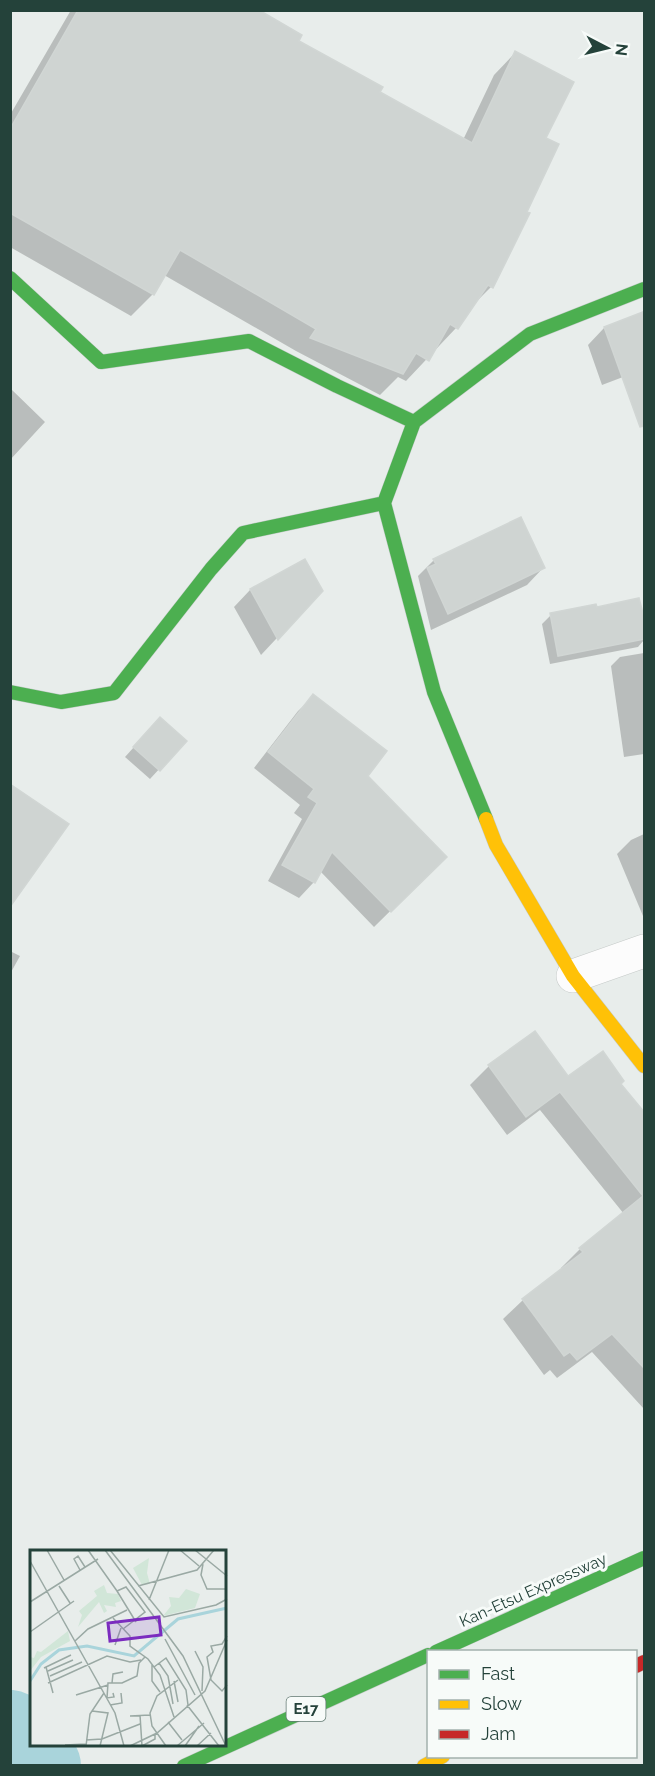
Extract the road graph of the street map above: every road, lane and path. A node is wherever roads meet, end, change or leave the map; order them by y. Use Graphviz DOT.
graph roads {
  1 [pos="10,278"];
  2 [pos="645,289"];
  3 [pos="414,422"];
  4 [pos="384,502"];
  5 [pos="10,692"];
  6 [pos="645,951"];
  7 [pos="573,976"];
  8 [pos="645,1066"];
  9 [pos="645,1558"];
  10 [pos="440,1650"];
  11 [pos="427,1656"];
  12 [pos="439,1758"];
  13 [pos="184,1766"];
  14 [pos="424,1766"];
  1 -- 3 [label="main road"];
  2 -- 3 [label="main road"];
  3 -- 4 [label="main road"];
  4 -- 5 [label="main road"];
  4 -- 7 [label="main road"];
  6 -- 7 [label="street"];
  7 -- 8 [label="main road"];
  9 -- 10 [label="main road, Kan-Etsu Expressway"];
  11 -- 13 [label="main road, E17"];
  12 -- 14 [label="main road"];
}
